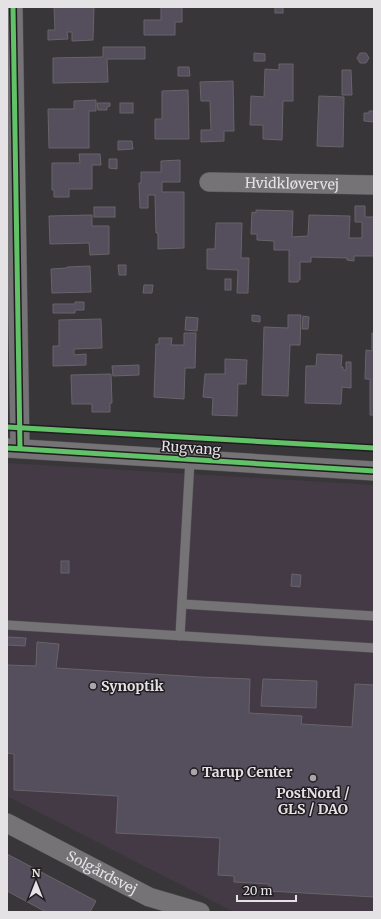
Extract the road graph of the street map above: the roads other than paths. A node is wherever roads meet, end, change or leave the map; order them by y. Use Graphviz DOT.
graph roads {
  1 [pos="13,7"];
  2 [pos="210,182"];
  3 [pos="374,185"];
  4 [pos="13,448"];
  5 [pos="190,460"];
  6 [pos="374,471"];
  7 [pos="182,604"];
  8 [pos="374,616"];
  9 [pos="7,625"];
  10 [pos="180,636"];
  11 [pos="374,648"];
  12 [pos="7,823"];
  13 [pos="200,912"];
  1 -- 4 [label="street"];
  2 -- 3 [label="street, Hvidkløvervej"];
  4 -- 5 [label="street, Rugvang"];
  5 -- 6 [label="street, Rugvang"];
  5 -- 7 [label="lane"];
  7 -- 8 [label="lane"];
  7 -- 10 [label="lane"];
  9 -- 10 [label="lane"];
  10 -- 11 [label="lane"];
  12 -- 13 [label="street, Solgårdsvej"];
}
